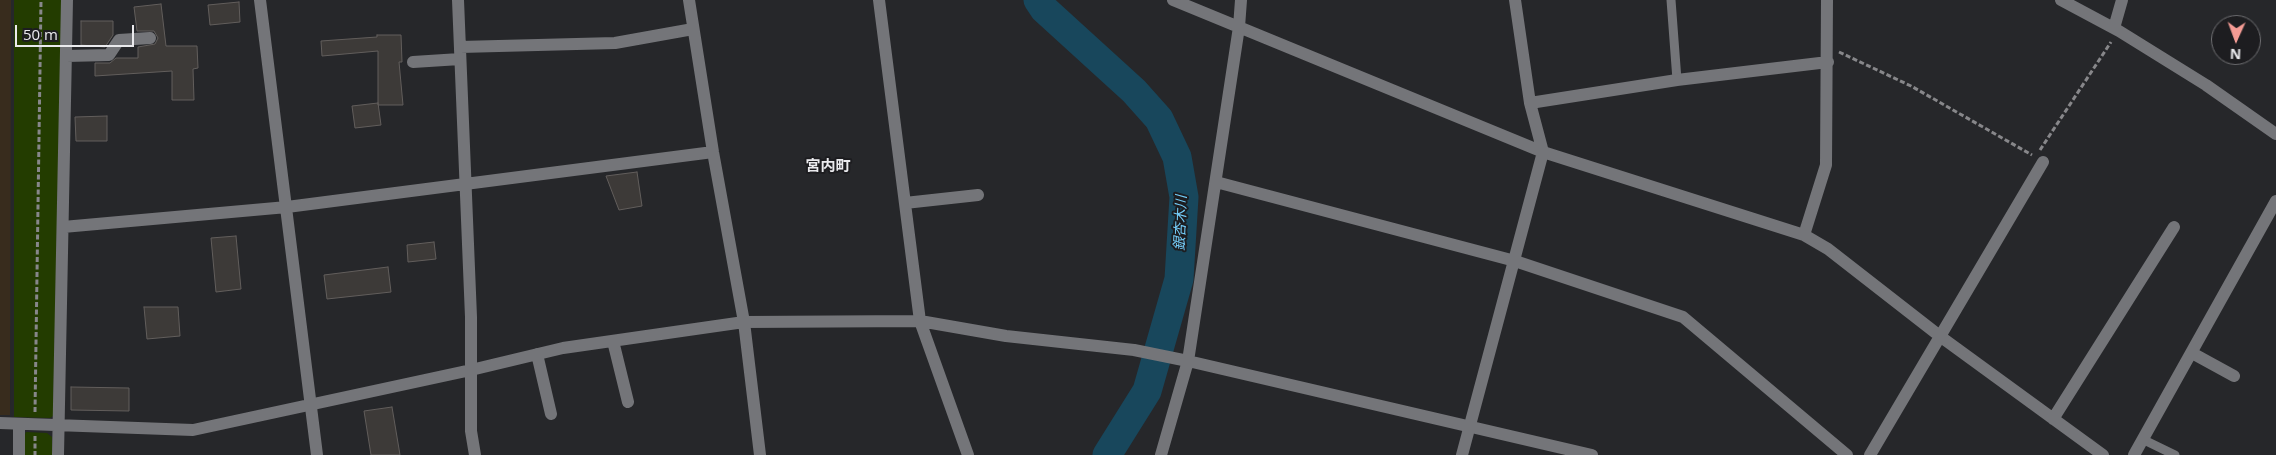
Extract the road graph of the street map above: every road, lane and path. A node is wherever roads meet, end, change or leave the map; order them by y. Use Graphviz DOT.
graph roads {
  1 [pos="42,0"];
  2 [pos="67,0"];
  3 [pos="260,0"];
  4 [pos="458,0"];
  5 [pos="689,0"];
  6 [pos="880,0"];
  7 [pos="1172,0"];
  8 [pos="1241,0"];
  9 [pos="1515,0"];
  10 [pos="1671,0"];
  11 [pos="1827,0"];
  12 [pos="2061,0"];
  13 [pos="2122,0"];
  14 [pos="1239,27"];
  15 [pos="694,29"];
  16 [pos="2116,29"];
  17 [pos="150,38"];
  18 [pos="1826,46"];
  19 [pos="460,53"];
  20 [pos="66,56"];
  21 [pos="413,62"];
  22 [pos="1828,62"];
  23 [pos="1677,80"];
  24 [pos="1530,103"];
  25 [pos="2276,134"];
  26 [pos="713,152"];
  27 [pos="1543,152"];
  28 [pos="2043,162"];
  29 [pos="1216,182"];
  30 [pos="465,184"];
  31 [pos="978,195"];
  32 [pos="2276,201"];
  33 [pos="905,203"];
  34 [pos="287,207"];
  35 [pos="63,227"];
  36 [pos="2174,227"];
  37 [pos="1804,235"];
  38 [pos="1515,261"];
  39 [pos="920,321"];
  40 [pos="744,322"];
  41 [pos="1941,338"];
  42 [pos="614,341"];
  43 [pos="2192,353"];
  44 [pos="537,354"];
  45 [pos="1188,360"];
  46 [pos="471,370"];
  47 [pos="2234,376"];
  48 [pos="628,402"];
  49 [pos="311,403"];
  50 [pos="551,414"];
  51 [pos="2053,419"];
  52 [pos="0,424"];
  53 [pos="19,424"];
  54 [pos="35,424"];
  55 [pos="58,426"];
  56 [pos="1472,426"];
  57 [pos="2142,439"];
  58 [pos="19,455"];
  59 [pos="58,455"];
  60 [pos="317,455"];
  61 [pos="475,455"];
  62 [pos="760,455"];
  63 [pos="968,455"];
  64 [pos="1161,455"];
  65 [pos="1462,455"];
  66 [pos="1592,455"];
  67 [pos="1847,455"];
  68 [pos="1870,455"];
  69 [pos="2103,455"];
  70 [pos="2134,455"];
  71 [pos="2174,455"];
  1 -- 54 [label="path"];
  2 -- 20 [label="street"];
  3 -- 34 [label="street"];
  4 -- 19 [label="street"];
  5 -- 15 [label="street"];
  6 -- 33 [label="street"];
  7 -- 14 [label="street"];
  8 -- 14 [label="street"];
  9 -- 24 [label="street"];
  10 -- 23 [label="lane"];
  11 -- 18 [label="street"];
  12 -- 16 [label="street"];
  13 -- 16 [label="street"];
  14 -- 27 [label="street"];
  14 -- 29 [label="street"];
  15 -- 19 [label="street"];
  15 -- 26 [label="street"];
  16 -- 18 [label="path"];
  16 -- 25 [label="street"];
  17 -- 20 [label="street"];
  18 -- 22 [label="street"];
  19 -- 21 [label="street"];
  19 -- 30 [label="street"];
  20 -- 35 [label="street"];
  22 -- 23 [label="street"];
  22 -- 37 [label="street"];
  23 -- 24 [label="street"];
  24 -- 27 [label="street"];
  26 -- 30 [label="street"];
  26 -- 40 [label="street"];
  27 -- 37 [label="street"];
  27 -- 38 [label="street"];
  28 -- 41 [label="street"];
  29 -- 38 [label="street"];
  29 -- 45 [label="street"];
  30 -- 34 [label="street"];
  30 -- 46 [label="street"];
  31 -- 33 [label="street"];
  32 -- 43 [label="street"];
  33 -- 39 [label="street"];
  34 -- 35 [label="street"];
  34 -- 49 [label="street"];
  35 -- 55 [label="street"];
  36 -- 51 [label="street"];
  37 -- 41 [label="street"];
  38 -- 56 [label="street"];
  38 -- 67 [label="street"];
  39 -- 40 [label="street"];
  39 -- 45 [label="street"];
  39 -- 63 [label="street"];
  40 -- 42 [label="street"];
  40 -- 62 [label="street"];
  41 -- 51 [label="street"];
  41 -- 68 [label="street"];
  42 -- 44 [label="street"];
  42 -- 48 [label="street"];
  43 -- 47 [label="street"];
  43 -- 57 [label="street"];
  44 -- 46 [label="street"];
  44 -- 50 [label="street"];
  45 -- 56 [label="street"];
  45 -- 64 [label="street"];
  46 -- 49 [label="street"];
  46 -- 61 [label="street"];
  49 -- 55 [label="street"];
  49 -- 60 [label="street"];
  51 -- 69 [label="street"];
  52 -- 53 [label="street"];
  53 -- 54 [label="street"];
  53 -- 58 [label="street"];
  54 -- 55 [label="street"];
  55 -- 59 [label="street"];
  56 -- 65 [label="street"];
  56 -- 66 [label="street"];
  57 -- 70 [label="street"];
  57 -- 71 [label="lane"];
}
